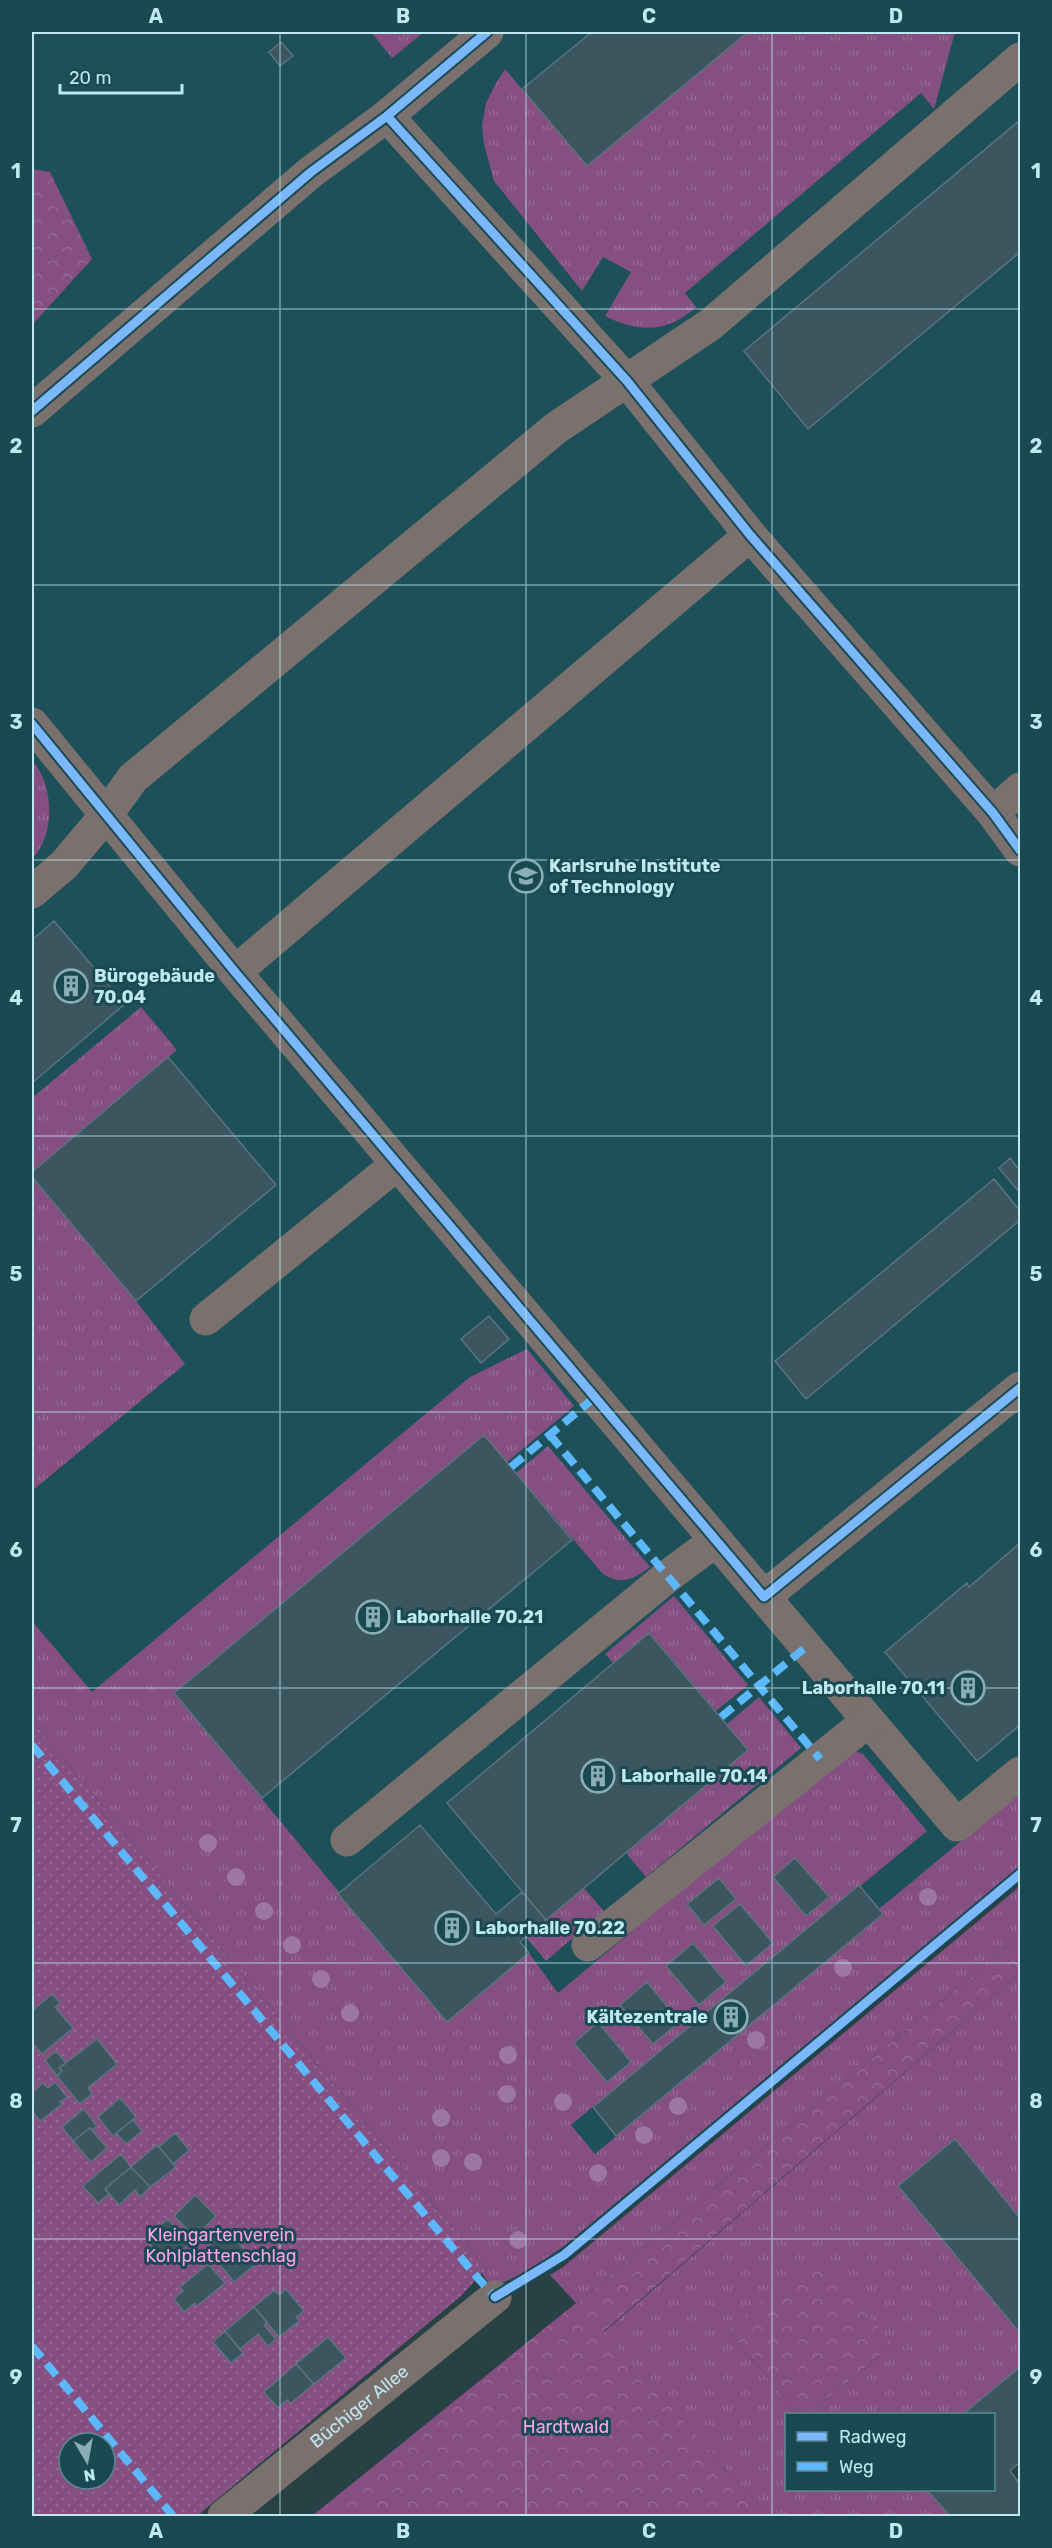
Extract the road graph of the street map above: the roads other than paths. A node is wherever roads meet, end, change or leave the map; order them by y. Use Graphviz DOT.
graph roads {
  1 [pos="487,32"];
  2 [pos="1020,59"];
  3 [pos="387,116"];
  4 [pos="627,381"];
  5 [pos="32,411"];
  6 [pos="750,535"];
  7 [pos="32,724"];
  8 [pos="1020,789"];
  9 [pos="993,813"];
  10 [pos="106,815"];
  11 [pos="1020,850"];
  12 [pos="32,892"];
  13 [pos="235,972"];
  14 [pos="396,1165"];
  15 [pos="206,1319"];
  16 [pos="1020,1388"];
  17 [pos="715,1541"];
  18 [pos="764,1598"];
  19 [pos="868,1721"];
  20 [pos="1020,1773"];
  21 [pos="346,1840"];
  22 [pos="588,1945"];
  23 [pos="495,2297"];
  24 [pos="224,2517"];
  1 -- 3 [label="street"];
  2 -- 4 [label="street"];
  3 -- 4 [label="street"];
  3 -- 5 [label="street"];
  4 -- 6 [label="street"];
  4 -- 10 [label="street"];
  6 -- 9 [label="street"];
  6 -- 13 [label="street"];
  7 -- 10 [label="street"];
  8 -- 9 [label="street"];
  9 -- 11 [label="street"];
  10 -- 12 [label="street"];
  10 -- 13 [label="street"];
  13 -- 14 [label="street"];
  14 -- 15 [label="street"];
  14 -- 17 [label="street"];
  16 -- 18 [label="street"];
  17 -- 18 [label="street"];
  17 -- 21 [label="street"];
  18 -- 19 [label="street"];
  19 -- 20 [label="street"];
  19 -- 22 [label="street"];
  23 -- 24 [label="street, Büchiger Allee"];
}
